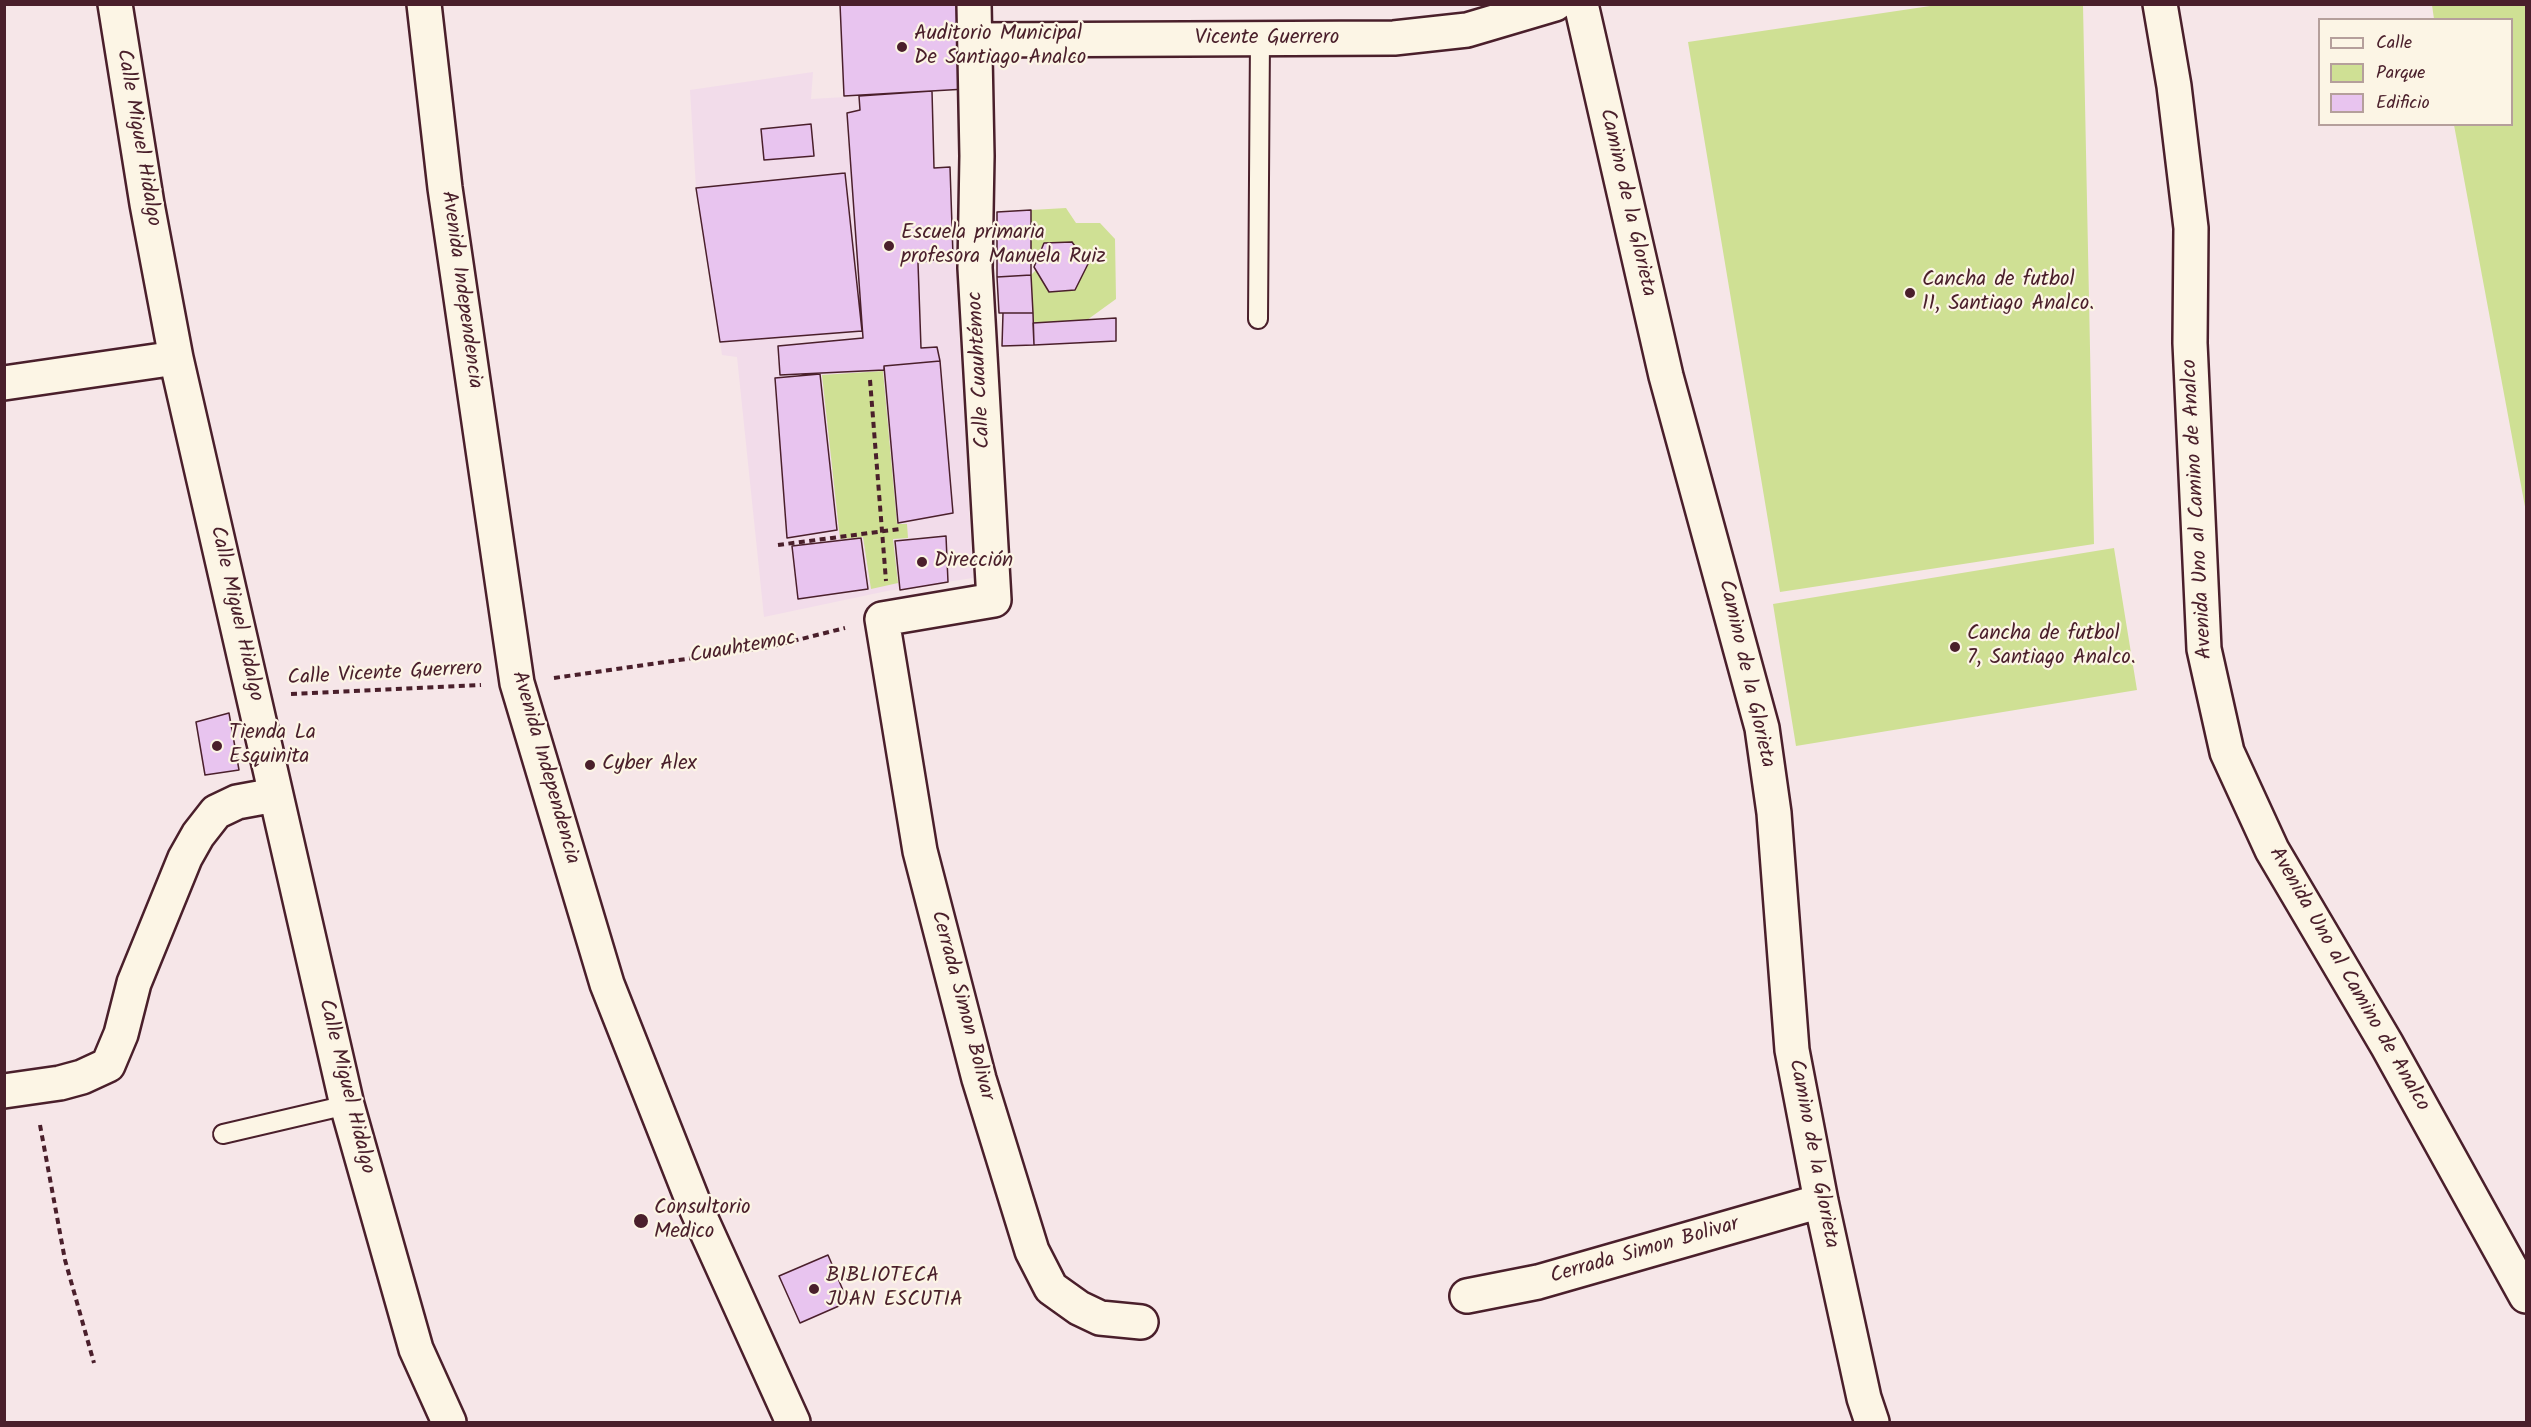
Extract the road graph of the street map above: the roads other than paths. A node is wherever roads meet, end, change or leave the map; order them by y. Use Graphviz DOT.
graph roads {
  1 [pos="115,4"];
  2 [pos="424,4"];
  3 [pos="974,4"];
  4 [pos="1554,4"];
  5 [pos="1581,4"];
  6 [pos="2160,4"];
  7 [pos="1260,39"];
  8 [pos="976,40"];
  9 [pos="1258,319"];
  10 [pos="176,358"];
  11 [pos="4,383"];
  12 [pos="882,619"];
  13 [pos="275,795"];
  14 [pos="19,1088"];
  15 [pos="347,1105"];
  16 [pos="223,1134"];
  17 [pos="1821,1202"];
  18 [pos="1467,1296"];
  19 [pos="2526,1296"];
  20 [pos="1141,1322"];
  21 [pos="449,1422"];
  22 [pos="793,1422"];
  23 [pos="1872,1422"];
  1 -- 10 [label="street, Calle Miguel Hidalgo"];
  2 -- 22 [label="street, Avenida Independencia"];
  3 -- 8 [label="street, Calle Cuauhtémoc"];
  4 -- 7 [label="street, Vicente Guerrero"];
  5 -- 17 [label="street, Camino de la Glorieta"];
  6 -- 19 [label="street, Avenida Uno al Camino de Analco"];
  7 -- 8 [label="street, Vicente Guerrero"];
  7 -- 9 [label="lane"];
  8 -- 12 [label="street, Calle Cuauhtémoc"];
  10 -- 11 [label="street"];
  10 -- 13 [label="street, Calle Miguel Hidalgo"];
  12 -- 20 [label="street, Cerrada Simon Bolivar"];
  13 -- 14 [label="street"];
  13 -- 15 [label="street, Calle Miguel Hidalgo"];
  15 -- 16 [label="lane"];
  15 -- 21 [label="street, Calle Miguel Hidalgo"];
  17 -- 18 [label="street, Cerrada Simon Bolivar"];
  17 -- 23 [label="street, Camino de la Glorieta"];
}
